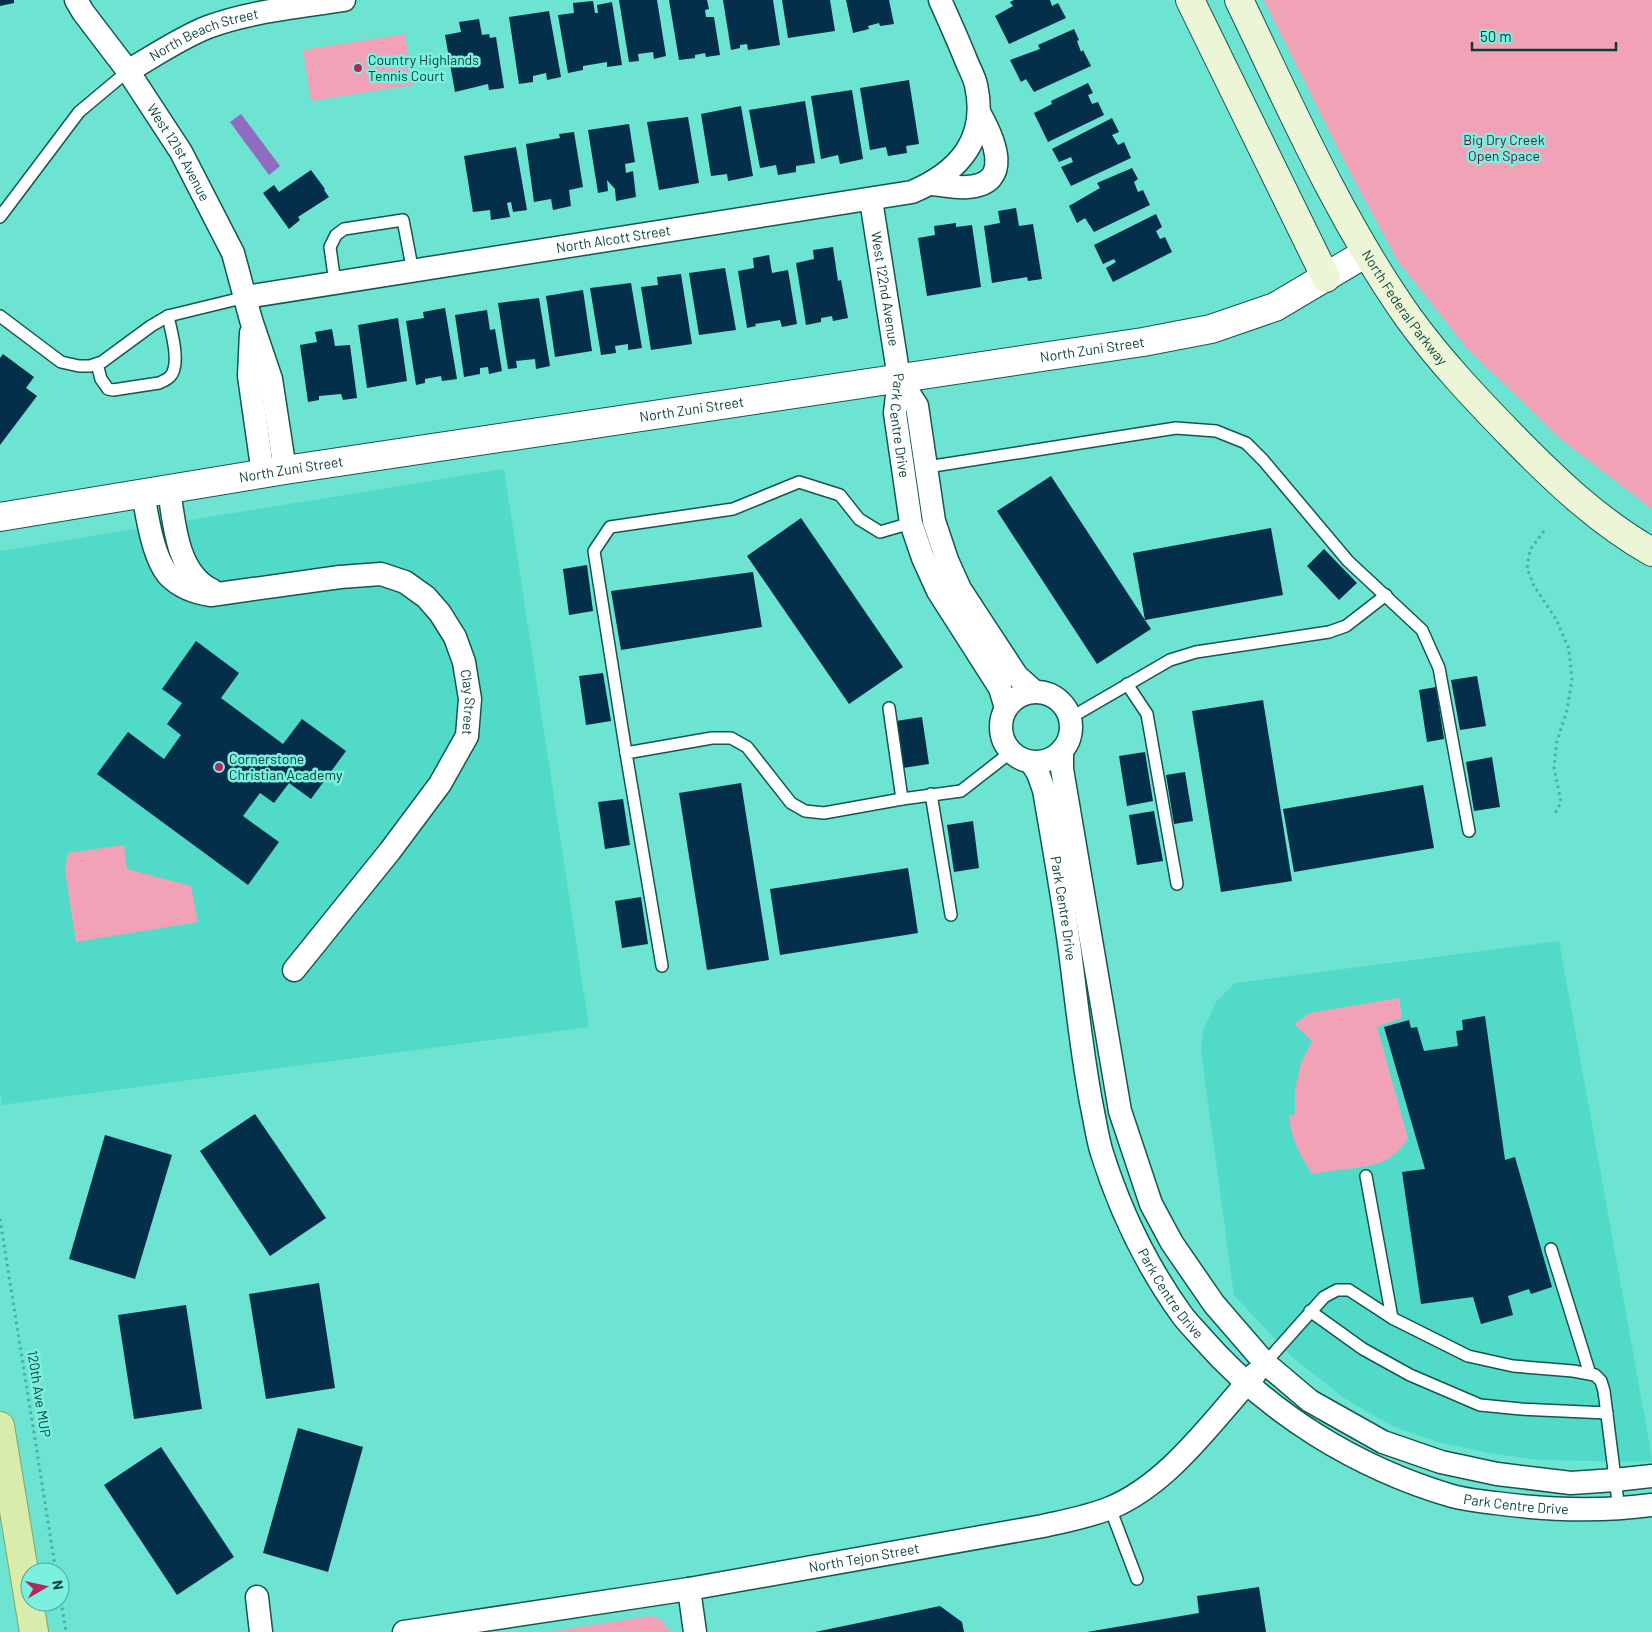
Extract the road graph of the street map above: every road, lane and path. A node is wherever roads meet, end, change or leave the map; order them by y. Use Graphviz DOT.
graph roads {
  1 [pos="76,0"];
  2 [pos="344,0"];
  3 [pos="940,0"];
  4 [pos="1190,0"];
  5 [pos="1239,0"];
  6 [pos="128,71"];
  7 [pos="980,114"];
  8 [pos="932,184"];
  9 [pos="871,200"];
  10 [pos="0,217"];
  11 [pos="1366,253"];
  12 [pos="414,272"];
  13 [pos="1326,278"];
  14 [pos="335,283"];
  15 [pos="246,297"];
  16 [pos="0,316"];
  17 [pos="168,316"];
  18 [pos="97,364"];
  19 [pos="900,378"];
  20 [pos="927,467"];
  21 [pos="274,472"];
  22 [pos="156,491"];
  23 [pos="0,517"];
  24 [pos="911,523"];
  25 [pos="1544,531"];
  26 [pos="1652,552"];
  27 [pos="1386,595"];
  28 [pos="1128,684"];
  29 [pos="1035,692"];
  30 [pos="889,708"];
  31 [pos="1006,708"];
  32 [pos="1070,718"];
  33 [pos="1062,750"];
  34 [pos="1011,752"];
  35 [pos="626,753"];
  36 [pos="1031,762"];
  37 [pos="931,794"];
  38 [pos="902,799"];
  39 [pos="1554,816"];
  40 [pos="1469,831"];
  41 [pos="1177,884"];
  42 [pos="951,915"];
  43 [pos="662,966"];
  44 [pos="294,970"];
  45 [pos="1366,1176"];
  46 [pos="0,1219"];
  47 [pos="1551,1249"];
  48 [pos="1310,1311"];
  49 [pos="1392,1318"];
  50 [pos="1265,1363"];
  51 [pos="1590,1374"];
  52 [pos="1246,1384"];
  53 [pos="1607,1413"];
  54 [pos="0,1426"];
  55 [pos="1652,1476"];
  56 [pos="1615,1480"];
  57 [pos="1652,1505"];
  58 [pos="1110,1508"];
  59 [pos="1619,1510"];
  60 [pos="54,1562"];
  61 [pos="1137,1579"];
  62 [pos="689,1589"];
  63 [pos="256,1597"];
  64 [pos="63,1612"];
  65 [pos="34,1632"];
  66 [pos="66,1632"];
  67 [pos="261,1632"];
  68 [pos="404,1632"];
  69 [pos="695,1632"];
  1 -- 6 [label="street, West 121st Avenue"];
  2 -- 6 [label="street, North Beach Street"];
  3 -- 7 [label="street"];
  4 -- 13 [label="main road"];
  5 -- 11 [label="main road, North Federal Parkway"];
  6 -- 10 [label="lane"];
  6 -- 15 [label="street, West 121st Avenue"];
  7 -- 8 [label="street, North Alcott Street"];
  7 -- 8 [label="street"];
  8 -- 9 [label="street, North Alcott Street"];
  9 -- 12 [label="street, North Alcott Street"];
  9 -- 19 [label="street, West 122nd Avenue"];
  11 -- 13 [label="street, North Zuni Street"];
  11 -- 26 [label="main road, North Federal Parkway"];
  12 -- 14 [label="street, North Alcott Street"];
  12 -- 14 [label="lane"];
  13 -- 19 [label="street, North Zuni Street"];
  14 -- 15 [label="street, North Alcott Street"];
  15 -- 17 [label="lane"];
  15 -- 21 [label="street, West 121st Avenue"];
  16 -- 18 [label="lane"];
  17 -- 18 [label="lane"];
  17 -- 18 [label="lane"];
  19 -- 20 [label="street, Park Centre Drive"];
  19 -- 21 [label="street, North Zuni Street"];
  19 -- 24 [label="street, Park Centre Drive"];
  20 -- 27 [label="lane"];
  20 -- 29 [label="street, Park Centre Drive"];
  21 -- 22 [label="street, North Zuni Street"];
  22 -- 23 [label="street, North Zuni Street"];
  22 -- 44 [label="street, Clay Street"];
  24 -- 31 [label="street, Park Centre Drive"];
  24 -- 35 [label="lane"];
  25 -- 39 [label="path"];
  27 -- 28 [label="lane"];
  27 -- 40 [label="lane"];
  28 -- 32 [label="lane"];
  28 -- 41 [label="lane"];
  29 -- 31 [label="street"];
  29 -- 32 [label="street"];
  30 -- 38 [label="lane"];
  31 -- 34 [label="street"];
  32 -- 33 [label="street"];
  33 -- 36 [label="street"];
  33 -- 50 [label="street, Park Centre Drive"];
  34 -- 36 [label="street"];
  34 -- 37 [label="lane"];
  35 -- 38 [label="lane"];
  35 -- 43 [label="lane"];
  36 -- 52 [label="street, Park Centre Drive"];
  37 -- 38 [label="lane"];
  37 -- 42 [label="lane"];
  45 -- 49 [label="lane"];
  46 -- 60 [label="path, 120th Ave MUP"];
  47 -- 51 [label="lane"];
  48 -- 49 [label="lane"];
  48 -- 50 [label="lane"];
  48 -- 53 [label="lane"];
  49 -- 51 [label="lane"];
  50 -- 52 [label="street, North Tejon Street"];
  50 -- 56 [label="street, Park Centre Drive"];
  51 -- 53 [label="lane"];
  52 -- 58 [label="street, North Tejon Street"];
  52 -- 59 [label="street, Park Centre Drive"];
  53 -- 56 [label="lane"];
  54 -- 65 [label="main road"];
  55 -- 56 [label="street, Park Centre Drive"];
  56 -- 59 [label="lane"];
  57 -- 59 [label="street, Park Centre Drive"];
  58 -- 61 [label="lane"];
  58 -- 62 [label="street, North Tejon Street"];
  62 -- 68 [label="street, North Tejon Street"];
  62 -- 69 [label="street"];
  63 -- 67 [label="street"];
  64 -- 66 [label="path"];
}
